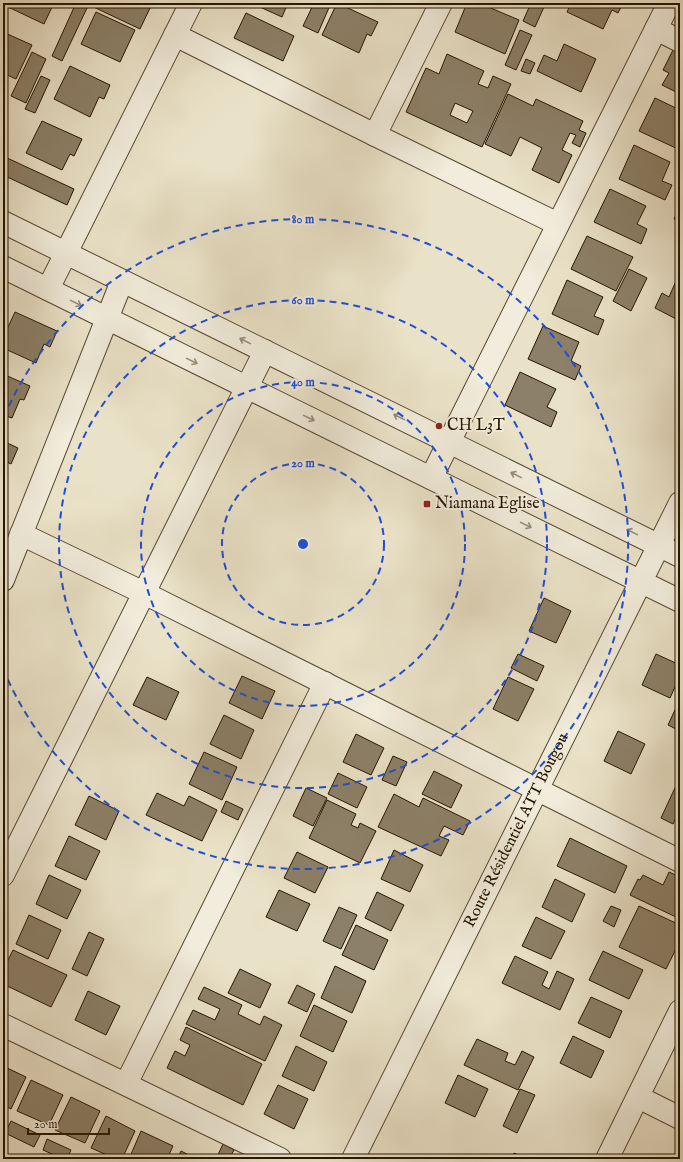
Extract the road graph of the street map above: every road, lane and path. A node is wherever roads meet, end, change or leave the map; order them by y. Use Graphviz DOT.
graph roads {
  1 [pos="191,3"];
  2 [pos="441,3"];
  3 [pos="669,3"];
  4 [pos="656,29"];
  5 [pos="175,35"];
  6 [pos="680,41"];
  7 [pos="375,135"];
  8 [pos="3,222"];
  9 [pos="558,224"];
  10 [pos="66,253"];
  11 [pos="3,267"];
  12 [pos="122,281"];
  13 [pos="48,289"];
  14 [pos="106,318"];
  15 [pos="265,351"];
  16 [pos="247,388"];
  17 [pos="450,442"];
  18 [pos="431,478"];
  19 [pos="680,503"];
  20 [pos="21,534"];
  21 [pos="659,545"];
  22 [pos="680,556"];
  23 [pos="3,580"];
  24 [pos="640,582"];
  25 [pos="144,593"];
  26 [pos="680,601"];
  27 [pos="325,683"];
  28 [pos="537,789"];
  29 [pos="680,861"];
  30 [pos="3,875"];
  31 [pos="680,1011"];
  32 [pos="3,1025"];
  33 [pos="126,1084"];
  34 [pos="638,1097"];
  35 [pos="680,1118"];
  36 [pos="280,1159"];
  37 [pos="353,1159"];
  38 [pos="607,1159"];
  1 -- 5 [label="street"];
  2 -- 7 [label="street"];
  3 -- 4 [label="street"];
  4 -- 6 [label="street"];
  4 -- 9 [label="street"];
  5 -- 7 [label="street"];
  5 -- 10 [label="street"];
  7 -- 9 [label="street"];
  8 -- 10 [label="street"];
  9 -- 17 [label="street"];
  10 -- 12 [label="street"];
  10 -- 13 [label="street"];
  11 -- 13 [label="street"];
  12 -- 14 [label="street"];
  15 -- 12 [label="street, one-way"];
  13 -- 14 [label="street, one-way"];
  14 -- 16 [label="street, one-way"];
  14 -- 20 [label="street"];
  15 -- 16 [label="street"];
  17 -- 15 [label="street, one-way"];
  16 -- 18 [label="street, one-way"];
  16 -- 25 [label="street"];
  17 -- 18 [label="street"];
  21 -- 17 [label="street, one-way"];
  18 -- 24 [label="street, one-way"];
  19 -- 21 [label="street, Route Résidentiel ATT Bougou"];
  20 -- 23 [label="street"];
  20 -- 25 [label="street"];
  21 -- 22 [label="street"];
  21 -- 24 [label="street, Route Résidentiel ATT Bougou"];
  24 -- 26 [label="street"];
  24 -- 28 [label="street, Route Résidentiel ATT Bougou"];
  25 -- 27 [label="street"];
  25 -- 30 [label="street"];
  27 -- 28 [label="street"];
  27 -- 33 [label="street"];
  28 -- 29 [label="street"];
  28 -- 37 [label="street, Route Résidentiel ATT Bougou"];
  31 -- 34 [label="street"];
  32 -- 33 [label="street"];
  33 -- 36 [label="street"];
  34 -- 35 [label="street"];
  34 -- 38 [label="street"];
}
